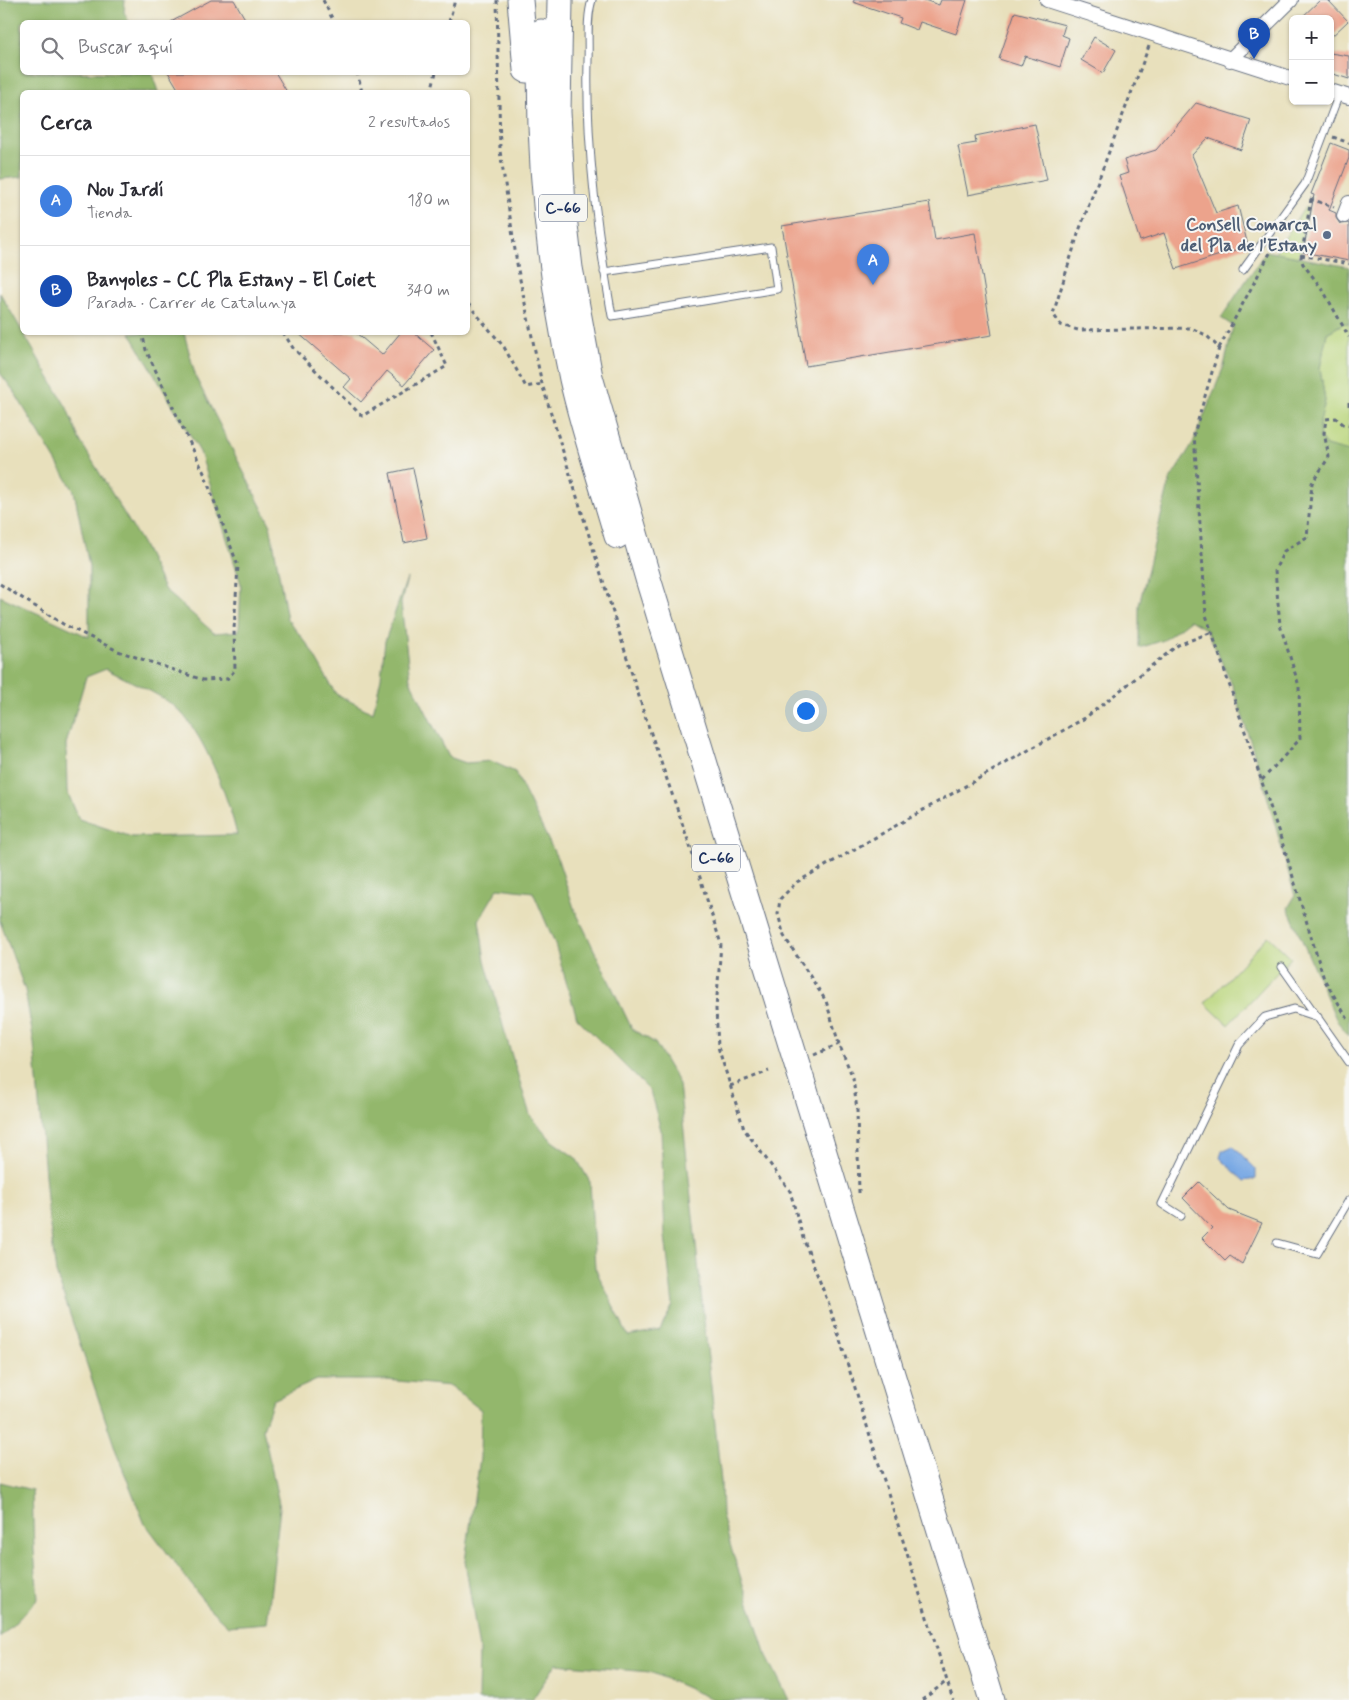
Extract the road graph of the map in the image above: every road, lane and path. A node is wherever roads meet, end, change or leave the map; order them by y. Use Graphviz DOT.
graph roads {
  1 [pos="323,0"];
  2 [pos="454,0"];
  3 [pos="520,0"];
  4 [pos="542,0"];
  5 [pos="560,0"];
  6 [pos="570,0"];
  7 [pos="592,0"];
  8 [pos="1047,0"];
  9 [pos="1291,0"];
  10 [pos="1070,3"];
  11 [pos="333,20"];
  12 [pos="449,20"];
  13 [pos="1152,33"];
  14 [pos="1230,60"];
  15 [pos="358,75"];
  16 [pos="435,75"];
  17 [pos="1289,78"];
  18 [pos="362,90"];
  19 [pos="432,90"];
  20 [pos="1340,94"];
  21 [pos="1332,137"];
  22 [pos="1349,143"];
  23 [pos="1346,210"];
  24 [pos="557,232"];
  25 [pos="1271,252"];
  26 [pos="1301,255"];
  27 [pos="1349,264"];
  28 [pos="1244,270"];
  29 [pos="604,272"];
  30 [pos="470,306"];
  31 [pos="143,335"];
  32 [pos="285,335"];
  33 [pos="432,335"];
  34 [pos="1349,337"];
  35 [pos="1219,348"];
  36 [pos="542,384"];
  37 [pos="1349,402"];
  38 [pos="1349,408"];
  39 [pos="1349,424"];
  40 [pos="0,584"];
  41 [pos="1212,632"];
  42 [pos="1262,780"];
  43 [pos="1282,967"];
  44 [pos="1318,1016"];
  45 [pos="1349,1021"];
  46 [pos="839,1044"];
  47 [pos="810,1057"];
  48 [pos="1349,1062"];
  49 [pos="769,1071"];
  50 [pos="859,1199"];
  51 [pos="1349,1200"];
  52 [pos="1181,1216"];
  53 [pos="1277,1243"];
  54 [pos="947,1681"];
  55 [pos="922,1700"];
  56 [pos="953,1700"];
  57 [pos="974,1700"];
  58 [pos="992,1700"];
  1 -- 11 [label="path"];
  2 -- 12 [label="path"];
  3 -- 24 [label="highway"];
  4 -- 24 [label="highway, C-66"];
  5 -- 24 [label="highway, C-66"];
  6 -- 24 [label="highway"];
  7 -- 29 [label="lane"];
  8 -- 10 [label="street"];
  9 -- 14 [label="street"];
  10 -- 13 [label="street"];
  13 -- 14 [label="street"];
  13 -- 35 [label="path"];
  14 -- 17 [label="street"];
  15 -- 18 [label="path"];
  16 -- 19 [label="path"];
  20 -- 28 [label="lane"];
  21 -- 22 [label="path"];
  23 -- 26 [label="path"];
  24 -- 57 [label="highway, C-66"];
  24 -- 58 [label="highway, C-66"];
  25 -- 35 [label="path"];
  26 -- 27 [label="path"];
  26 -- 34 [label="path"];
  29 -- 29 [label="lane"];
  30 -- 36 [label="path"];
  31 -- 40 [label="path"];
  32 -- 33 [label="path"];
  35 -- 41 [label="path"];
  37 -- 38 [label="path"];
  39 -- 42 [label="path"];
  41 -- 42 [label="path"];
  41 -- 46 [label="path"];
  42 -- 45 [label="path"];
  43 -- 44 [label="lane"];
  44 -- 48 [label="lane"];
  44 -- 52 [label="lane"];
  46 -- 47 [label="path"];
  46 -- 50 [label="path"];
  49 -- 54 [label="path"];
  51 -- 53 [label="lane"];
  54 -- 55 [label="path"];
  54 -- 56 [label="path"];
}
